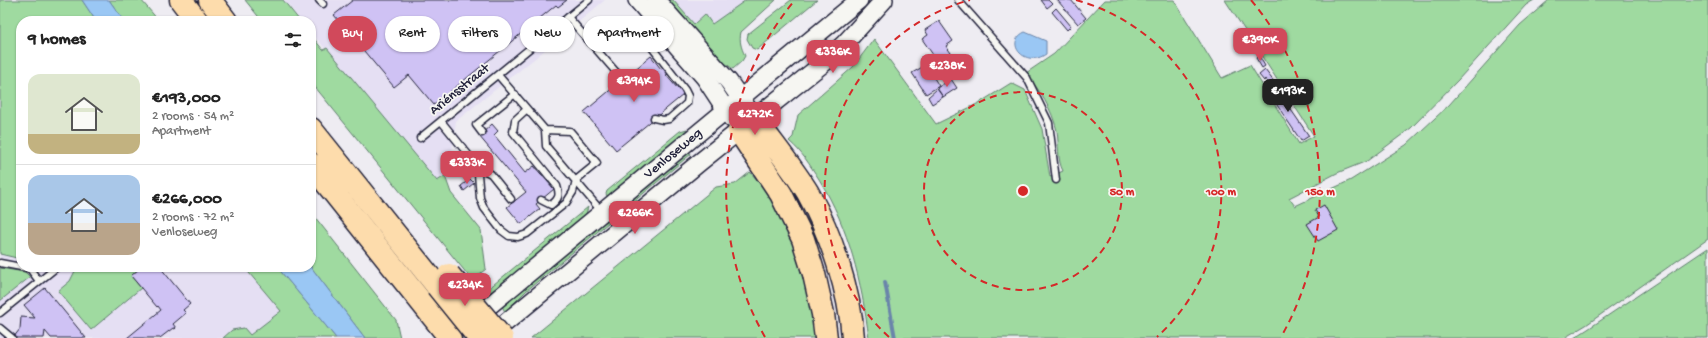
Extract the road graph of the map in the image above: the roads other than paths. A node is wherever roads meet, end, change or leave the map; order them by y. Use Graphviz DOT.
graph roads {
  1 [pos="180,0"];
  2 [pos="210,0"];
  3 [pos="589,0"];
  4 [pos="637,0"];
  5 [pos="656,0"];
  6 [pos="859,0"];
  7 [pos="884,0"];
  8 [pos="958,0"];
  9 [pos="193,16"];
  10 [pos="222,16"];
  11 [pos="569,16"];
  12 [pos="575,25"];
  13 [pos="526,52"];
  14 [pos="656,52"];
  15 [pos="711,73"];
  16 [pos="498,75"];
  17 [pos="622,80"];
  18 [pos="515,94"];
  19 [pos="740,98"];
  20 [pos="527,109"];
  21 [pos="726,109"];
  22 [pos="654,118"];
  23 [pos="441,121"];
  24 [pos="747,125"];
  25 [pos="545,130"];
  26 [pos="482,133"];
  27 [pos="316,135"];
  28 [pos="420,138"];
  29 [pos="473,164"];
  30 [pos="316,170"];
  31 [pos="576,180"];
  32 [pos="1056,180"];
  33 [pos="511,198"];
  34 [pos="541,200"];
  35 [pos="602,212"];
  36 [pos="0,263"];
  37 [pos="16,266"];
  38 [pos="32,272"];
  39 [pos="51,272"];
  40 [pos="442,280"];
  41 [pos="39,281"];
  42 [pos="0,313"];
  43 [pos="0,328"];
  44 [pos="12,338"];
  45 [pos="451,338"];
  46 [pos="479,338"];
  47 [pos="488,338"];
  48 [pos="502,338"];
  49 [pos="826,338"];
  50 [pos="853,338"];
  1 -- 9 [label="highway"];
  2 -- 10 [label="highway"];
  3 -- 11 [label="lane, Ariénsstraat"];
  4 -- 15 [label="main road"];
  5 -- 15 [label="main road"];
  6 -- 19 [label="main road, Venloseweg"];
  7 -- 24 [label="main road, Venloseweg"];
  8 -- 32 [label="lane"];
  12 -- 17 [label="lane"];
  13 -- 16 [label="lane, Ariénsstraat"];
  14 -- 22 [label="lane"];
  15 -- 19 [label="main road"];
  15 -- 21 [label="main road"];
  16 -- 18 [label="lane"];
  16 -- 23 [label="lane, Ariénsstraat"];
  18 -- 20 [label="lane"];
  18 -- 26 [label="lane"];
  19 -- 21 [label="main road, Venloseweg"];
  19 -- 24 [label="main road"];
  20 -- 25 [label="lane"];
  20 -- 34 [label="lane"];
  21 -- 24 [label="main road"];
  21 -- 35 [label="main road, Venloseweg"];
  23 -- 28 [label="lane, Ariénsstraat"];
  23 -- 29 [label="lane"];
  24 -- 47 [label="main road, Venloseweg"];
  24 -- 49 [label="highway"];
  24 -- 50 [label="highway"];
  25 -- 31 [label="lane"];
  25 -- 31 [label="lane"];
  27 -- 40 [label="highway"];
  29 -- 31 [label="lane"];
  29 -- 33 [label="lane"];
  30 -- 45 [label="highway"];
  31 -- 35 [label="lane"];
  35 -- 45 [label="main road, Venloseweg"];
  36 -- 37 [label="lane"];
  38 -- 41 [label="lane"];
  39 -- 41 [label="lane"];
  40 -- 46 [label="highway, bridge"];
  40 -- 48 [label="highway, bridge"];
  41 -- 42 [label="lane"];
  43 -- 44 [label="lane"];
}
